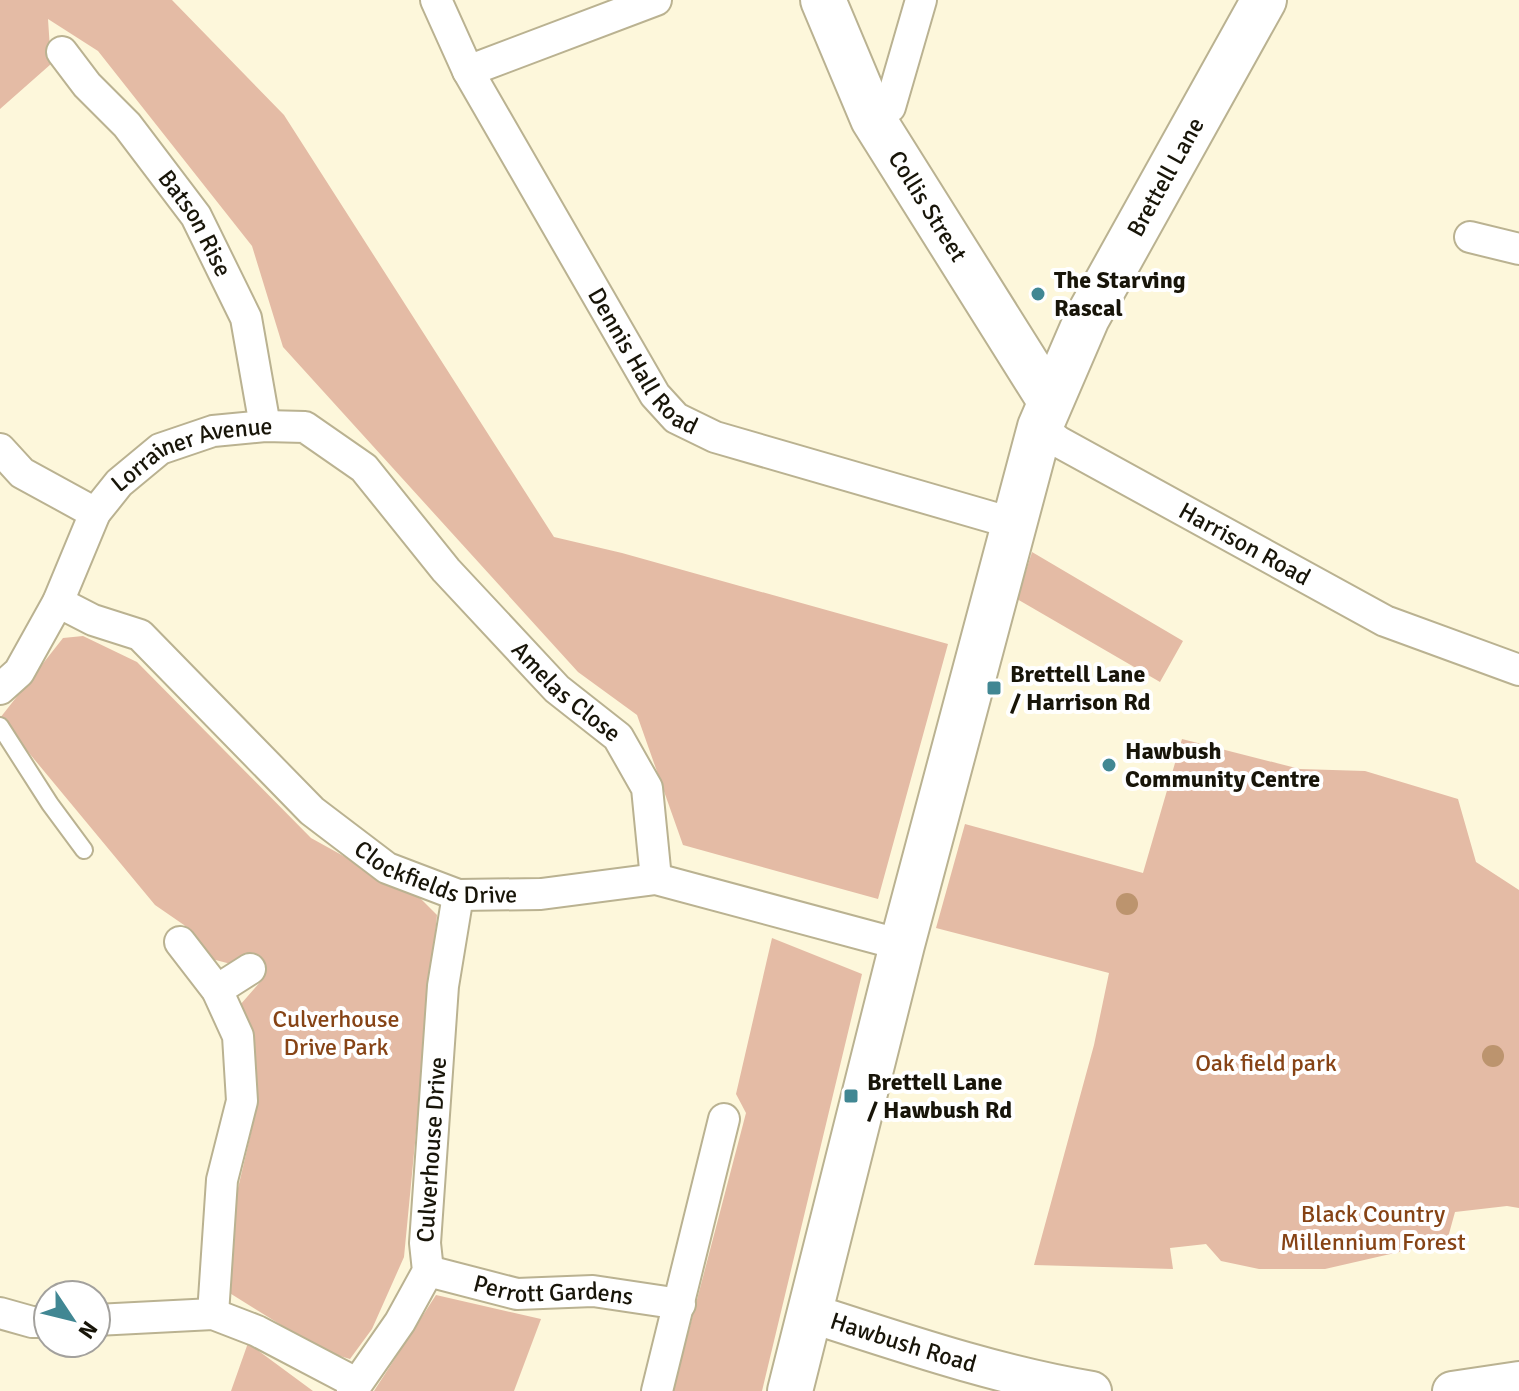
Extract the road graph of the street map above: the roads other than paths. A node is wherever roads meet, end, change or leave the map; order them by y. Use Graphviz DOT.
graph roads {
  1 [pos="436,0"];
  2 [pos="656,0"];
  3 [pos="823,0"];
  4 [pos="921,0"];
  5 [pos="1264,0"];
  6 [pos="62,52"];
  7 [pos="468,71"];
  8 [pos="873,119"];
  9 [pos="1470,237"];
  10 [pos="1519,249"];
  11 [pos="1045,414"];
  12 [pos="265,426"];
  13 [pos="0,449"];
  14 [pos="95,513"];
  15 [pos="1012,523"];
  16 [pos="446,570"];
  17 [pos="58,602"];
  18 [pos="1456,649"];
  19 [pos="1519,651"];
  20 [pos="1519,670"];
  21 [pos="0,689"];
  22 [pos="0,726"];
  23 [pos="84,850"];
  24 [pos="656,879"];
  25 [pos="458,895"];
  26 [pos="180,942"];
  27 [pos="902,945"];
  28 [pos="250,969"];
  29 [pos="217,990"];
  30 [pos="724,1119"];
  31 [pos="428,1271"];
  32 [pos="680,1304"];
  33 [pos="0,1313"];
  34 [pos="810,1313"];
  35 [pos="213,1314"];
  36 [pos="112,1319"];
  37 [pos="32,1322"];
  38 [pos="1519,1381"];
  39 [pos="354,1387"];
  40 [pos="657,1391"];
  41 [pos="790,1391"];
  42 [pos="1092,1391"];
  43 [pos="1452,1391"];
  1 -- 7 [label="street, Dennis Hall Road"];
  2 -- 7 [label="street"];
  3 -- 8 [label="main road, Collis Street"];
  4 -- 8 [label="street"];
  5 -- 11 [label="main road, Brettell Lane"];
  6 -- 12 [label="street, Batson Rise"];
  7 -- 15 [label="street, Dennis Hall Road"];
  8 -- 11 [label="main road, Collis Street"];
  9 -- 10 [label="street"];
  11 -- 15 [label="main road, Brettell Lane"];
  11 -- 18 [label="street, Harrison Road"];
  12 -- 14 [label="street, Lorrainer Avenue"];
  12 -- 16 [label="street, Lorrainer Avenue"];
  13 -- 14 [label="street"];
  14 -- 17 [label="street, Lorrainer Avenue"];
  15 -- 27 [label="main road, Brettell Lane"];
  16 -- 24 [label="street, Amelas Close"];
  17 -- 21 [label="street, Lorrainer Avenue"];
  17 -- 25 [label="street, Clockfields Drive"];
  18 -- 19 [label="street, Harrison Road"];
  18 -- 20 [label="street, Harrison Road"];
  22 -- 23 [label="lane"];
  24 -- 25 [label="street, Clockfields Drive"];
  24 -- 27 [label="street, Clockfields Drive"];
  25 -- 31 [label="street, Culverhouse Drive"];
  26 -- 29 [label="street"];
  27 -- 34 [label="main road, Brettell Lane"];
  28 -- 29 [label="street"];
  29 -- 35 [label="street"];
  30 -- 32 [label="street"];
  31 -- 32 [label="street, Perrott Gardens"];
  31 -- 39 [label="street, Culverhouse Drive"];
  32 -- 40 [label="street"];
  33 -- 37 [label="street"];
  34 -- 41 [label="main road, Brettell Lane"];
  34 -- 42 [label="street, Hawbush Road"];
  35 -- 36 [label="street"];
  35 -- 39 [label="street"];
  38 -- 43 [label="street"];
}
